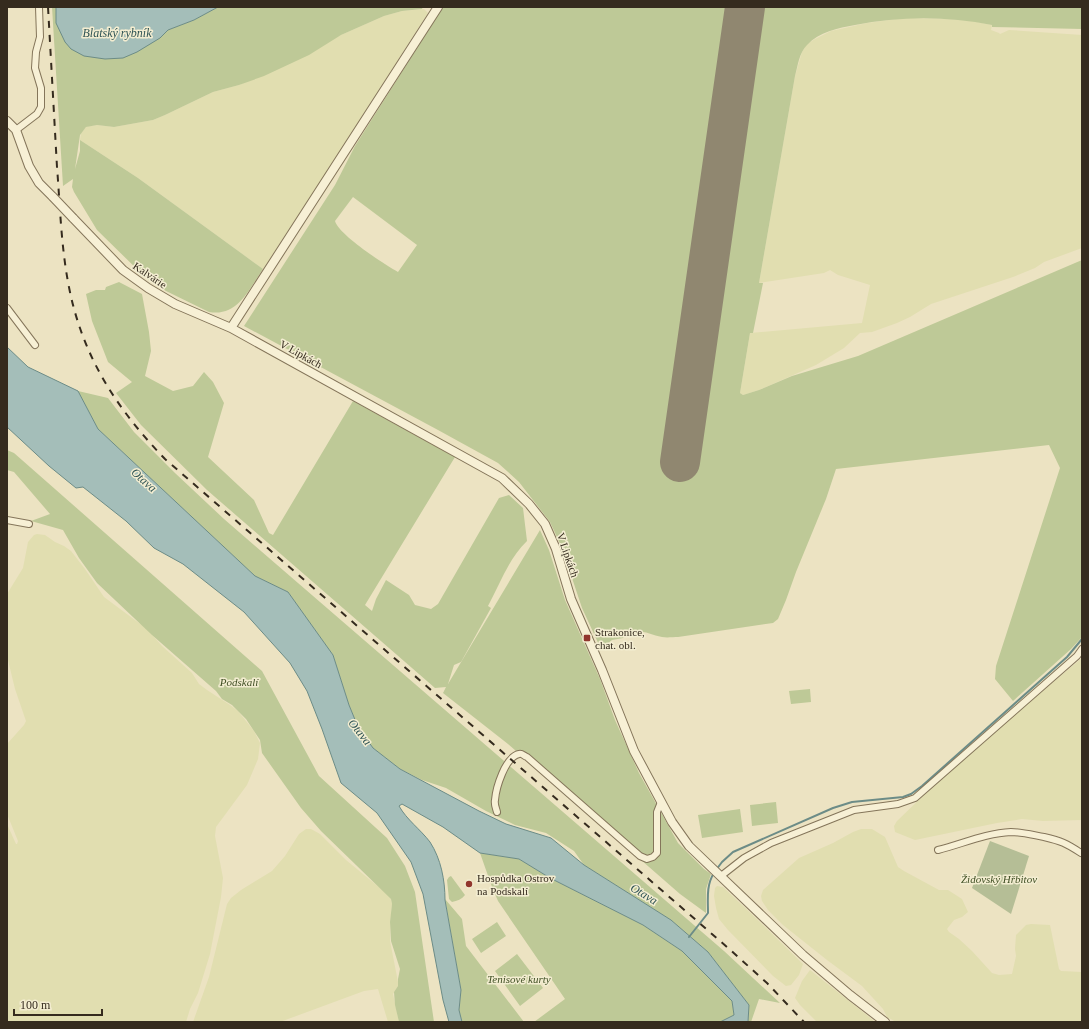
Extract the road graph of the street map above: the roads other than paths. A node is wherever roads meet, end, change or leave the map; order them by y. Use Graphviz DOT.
graph roads {
  1 [pos="39,7"];
  2 [pos="438,7"];
  3 [pos="7,121"];
  4 [pos="16,130"];
  5 [pos="7,308"];
  6 [pos="231,328"];
  7 [pos="35,345"];
  8 [pos="7,520"];
  9 [pos="29,524"];
  10 [pos="1082,649"];
  11 [pos="661,802"];
  12 [pos="497,812"];
  13 [pos="938,850"];
  14 [pos="1081,853"];
  15 [pos="721,876"];
  16 [pos="885,1022"];
  1 -- 4 [label="street"];
  2 -- 6 [label="street"];
  3 -- 4 [label="street"];
  4 -- 6 [label="street, Kalvárie, bridge"];
  5 -- 7 [label="street"];
  6 -- 11 [label="street, V Lipkách"];
  8 -- 9 [label="street"];
  10 -- 15 [label="street"];
  11 -- 12 [label="street"];
  11 -- 15 [label="street, V Lipkách"];
  13 -- 14 [label="street"];
  15 -- 16 [label="street, V Lipkách"];
}
